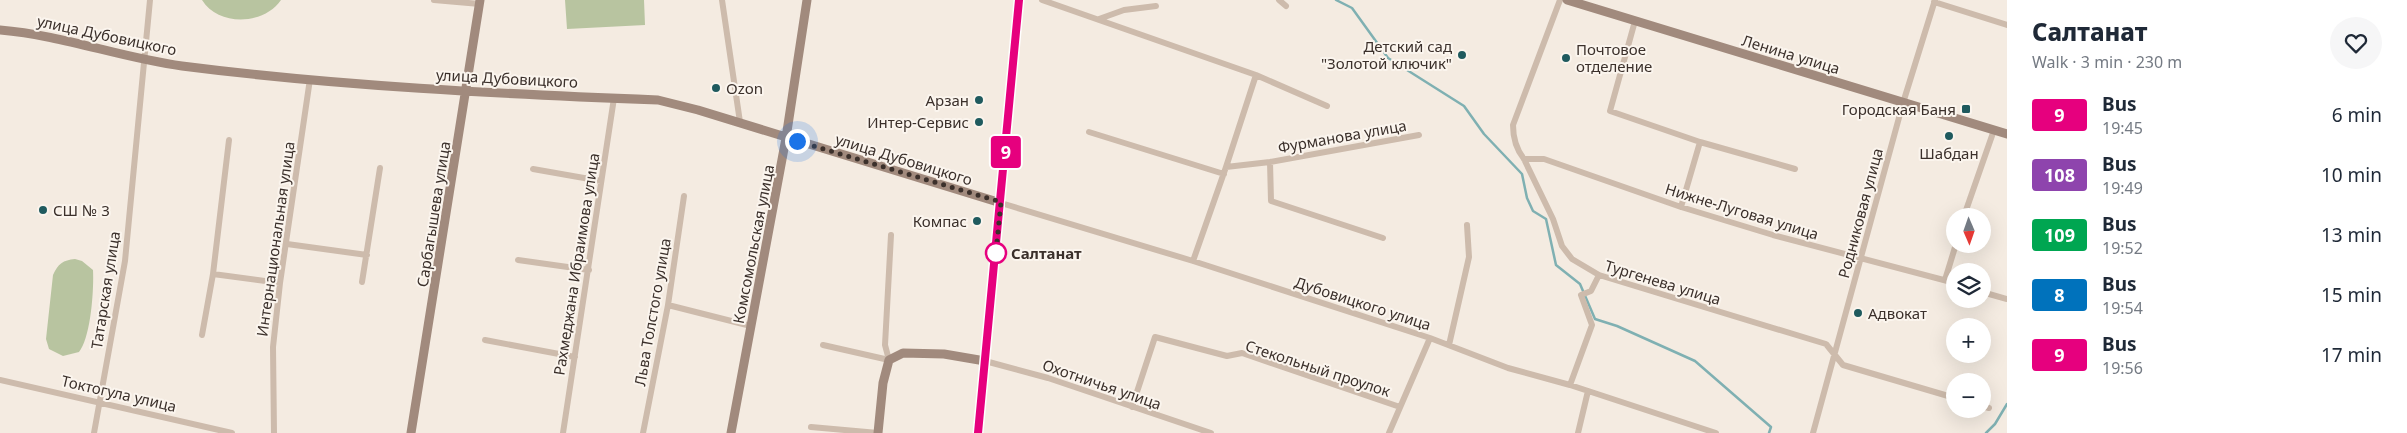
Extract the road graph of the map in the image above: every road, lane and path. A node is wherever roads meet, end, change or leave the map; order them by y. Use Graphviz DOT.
graph roads {
  1 [pos="150,0"];
  2 [pos="434,0"];
  3 [pos="722,0"];
  4 [pos="807,0"];
  5 [pos="1019,0"];
  6 [pos="1042,0"];
  7 [pos="1280,0"];
  8 [pos="1560,0"];
  9 [pos="1567,0"];
  10 [pos="1935,1"];
  11 [pos="480,2"];
  12 [pos="1156,6"];
  13 [pos="1286,6"];
  14 [pos="1095,19"];
  15 [pos="1635,21"];
  16 [pos="2007,25"];
  17 [pos="0,30"];
  18 [pos="144,60"];
  19 [pos="1256,75"];
  20 [pos="310,79"];
  21 [pos="467,89"];
  22 [pos="614,98"];
  23 [pos="1903,103"];
  24 [pos="1327,106"];
  25 [pos="740,122"];
  26 [pos="1994,130"];
  27 [pos="1089,132"];
  28 [pos="2007,134"];
  29 [pos="1419,135"];
  30 [pos="786,138"];
  31 [pos="229,140"];
  32 [pos="1700,142"];
  33 [pos="1524,159"];
  34 [pos="1270,162"];
  35 [pos="380,168"];
  36 [pos="1795,169"];
  37 [pos="533,170"];
  38 [pos="1225,171"];
  39 [pos="601,181"];
  40 [pos="684,196"];
  41 [pos="1001,202"];
  42 [pos="1681,207"];
  43 [pos="1967,208"];
  44 [pos="1467,224"];
  45 [pos="891,234"];
  46 [pos="1383,238"];
  47 [pos="287,244"];
  48 [pos="1953,253"];
  49 [pos="367,255"];
  50 [pos="1861,258"];
  51 [pos="518,260"];
  52 [pos="1192,261"];
  53 [pos="589,270"];
  54 [pos="213,274"];
  55 [pos="1599,276"];
  56 [pos="1945,280"];
  57 [pos="362,282"];
  58 [pos="280,283"];
  59 [pos="1991,295"];
  60 [pos="2007,299"];
  61 [pos="668,305"];
  62 [pos="751,326"];
  63 [pos="202,335"];
  64 [pos="1430,338"];
  65 [pos="485,340"];
  66 [pos="823,345"];
  67 [pos="1449,345"];
  68 [pos="1834,354"];
  69 [pos="575,357"];
  70 [pos="889,360"];
  71 [pos="985,361"];
  72 [pos="0,380"];
  73 [pos="1570,385"];
  74 [pos="1588,391"];
  75 [pos="1946,395"];
  76 [pos="99,401"];
  77 [pos="1132,407"];
  78 [pos="1400,407"];
  79 [pos="811,427"];
  80 [pos="94,433"];
  81 [pos="232,433"];
  82 [pos="274,433"];
  83 [pos="411,433"];
  84 [pos="563,433"];
  85 [pos="643,433"];
  86 [pos="731,433"];
  87 [pos="878,433"];
  88 [pos="978,433"];
  89 [pos="1211,433"];
  90 [pos="1389,433"];
  91 [pos="1578,433"];
  92 [pos="1716,433"];
  93 [pos="1813,433"];
  1 -- 18 [label="street, Татарская улица"];
  2 -- 11 [label="street"];
  3 -- 25 [label="street"];
  4 -- 30 [label="street, Комсомольская улица"];
  5 -- 41 [label="street"];
  6 -- 14 [label="street"];
  7 -- 13 [label="street"];
  8 -- 33 [label="street, Тургенева улица"];
  9 -- 15 [label="street, Ленина улица"];
  10 -- 16 [label="street"];
  10 -- 23 [label="street, Родниковая улица"];
  11 -- 21 [label="street, Сарбагышева улица"];
  12 -- 14 [label="street"];
  14 -- 19 [label="street"];
  15 -- 23 [label="street, Ленина улица"];
  15 -- 32 [label="street"];
  17 -- 18 [label="street, улица Дубовицкого"];
  18 -- 20 [label="street, улица Дубовицкого"];
  18 -- 76 [label="street, Татарская улица"];
  19 -- 24 [label="street"];
  19 -- 38 [label="street"];
  20 -- 21 [label="street, улица Дубовицкого"];
  20 -- 47 [label="street, Интернациональная улица"];
  21 -- 22 [label="street, улица Дубовицкого"];
  21 -- 83 [label="street, Сарбагышева улица"];
  22 -- 25 [label="street, улица Дубовицкого"];
  22 -- 39 [label="street, Рахмеджана Ибраимова улица"];
  23 -- 26 [label="street, Ленина улица"];
  23 -- 50 [label="street, Родниковая улица"];
  25 -- 30 [label="street, улица Дубовицкого"];
  26 -- 28 [label="street, Ленина улица"];
  26 -- 43 [label="street"];
  27 -- 38 [label="street, Фурманова улица"];
  29 -- 34 [label="street, Фурманова улица"];
  30 -- 41 [label="street, улица Дубовицкого"];
  30 -- 62 [label="street, Комсомольская улица"];
  31 -- 54 [label="street"];
  32 -- 36 [label="street"];
  32 -- 42 [label="street"];
  33 -- 42 [label="street, Нижне-Луговая улица"];
  33 -- 55 [label="street, Тургенева улица"];
  34 -- 38 [label="street, Фурманова улица"];
  34 -- 46 [label="street, Фурманова улица"];
  35 -- 49 [label="street"];
  37 -- 39 [label="street"];
  38 -- 52 [label="street"];
  39 -- 53 [label="street, Рахмеджана Ибраимова улица"];
  40 -- 61 [label="street, Льва Толстого улица"];
  41 -- 52 [label="street, Дубовицкого улица"];
  41 -- 71 [label="street"];
  42 -- 50 [label="street, Нижне-Луговая улица"];
  44 -- 67 [label="street"];
  45 -- 70 [label="street"];
  47 -- 49 [label="street"];
  47 -- 58 [label="street, Интернациональная улица"];
  48 -- 56 [label="street"];
  49 -- 57 [label="street"];
  50 -- 56 [label="street, Нижне-Луговая улица"];
  50 -- 68 [label="street, Родниковая улица"];
  51 -- 53 [label="street"];
  52 -- 64 [label="street, Дубовицкого улица"];
  53 -- 69 [label="street, Рахмеджана Ибраимова улица"];
  54 -- 58 [label="street"];
  54 -- 63 [label="street"];
  55 -- 68 [label="street, Тургенева улица"];
  55 -- 73 [label="street"];
  58 -- 82 [label="street, Интернациональная улица"];
  59 -- 60 [label="street"];
  61 -- 62 [label="street"];
  61 -- 85 [label="street, Льва Толстого улица"];
  62 -- 86 [label="street, Комсомольская улица"];
  64 -- 67 [label="street, Дубовицкого улица"];
  64 -- 78 [label="street"];
  65 -- 69 [label="street"];
  66 -- 70 [label="street"];
  67 -- 73 [label="street, Дубовицкого улица"];
  68 -- 75 [label="street, Тургенева улица"];
  68 -- 93 [label="street, Родниковая улица"];
  69 -- 84 [label="street, Рахмеджана Ибраимова улица"];
  70 -- 71 [label="street"];
  70 -- 87 [label="street"];
  71 -- 77 [label="street, Охотничья улица"];
  71 -- 88 [label="street"];
  72 -- 76 [label="street, Токтогула улица"];
  73 -- 74 [label="street, Дубовицкого улица"];
  74 -- 91 [label="street"];
  74 -- 92 [label="street, Дубовицкого улица"];
  76 -- 80 [label="street, Татарская улица"];
  76 -- 81 [label="street, Токтогула улица"];
  77 -- 78 [label="street, Стекольный проулок"];
  77 -- 89 [label="street, Охотничья улица"];
  78 -- 90 [label="street"];
  79 -- 87 [label="street"];
}
